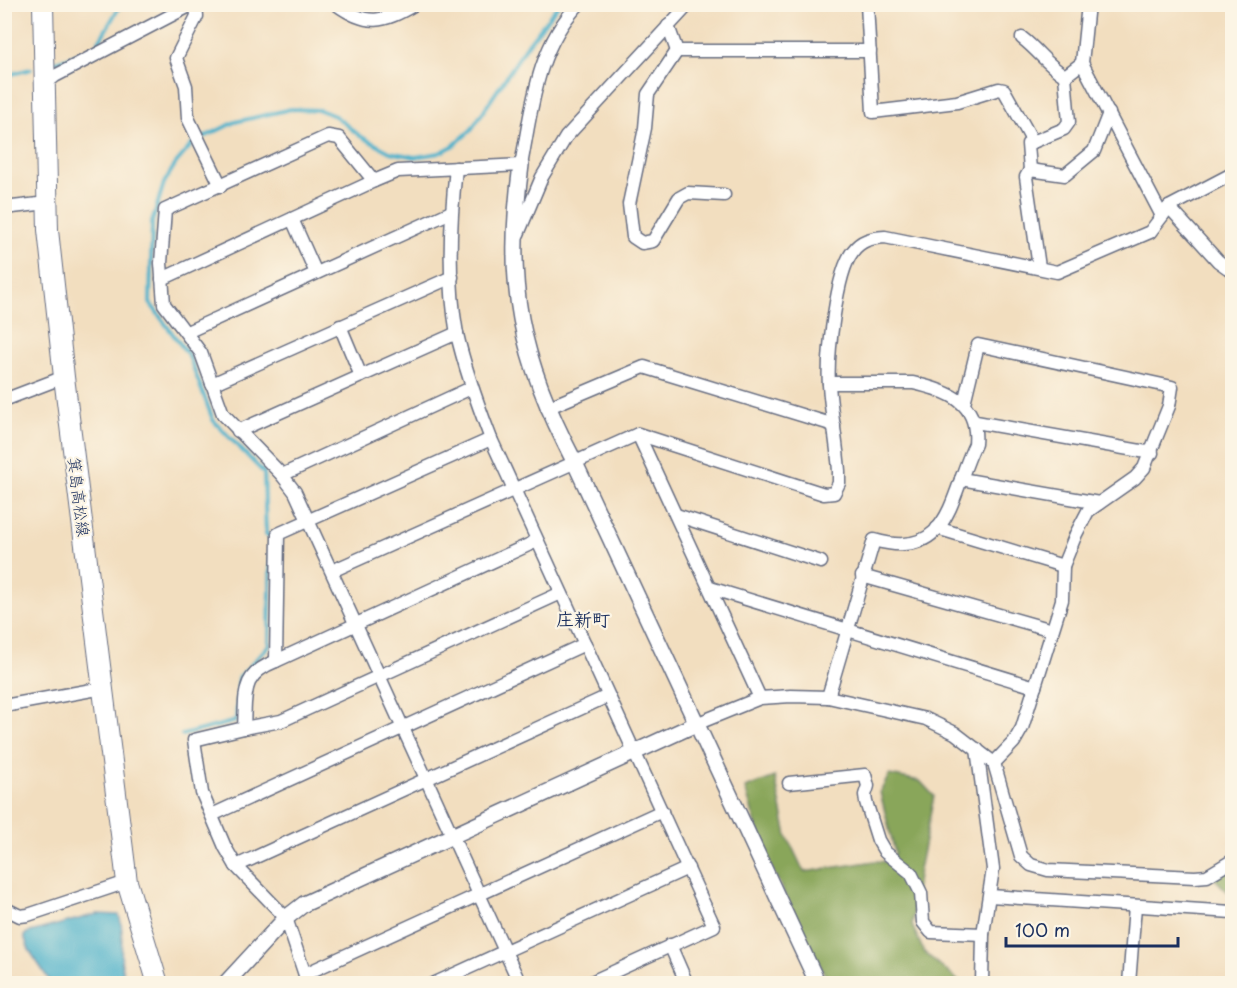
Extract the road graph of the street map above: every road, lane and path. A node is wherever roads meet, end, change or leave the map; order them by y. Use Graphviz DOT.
graph roads {
  1 [pos="43,4"];
  2 [pos="195,4"];
  3 [pos="336,4"];
  4 [pos="415,4"];
  5 [pos="579,4"];
  6 [pos="689,4"];
  7 [pos="867,4"];
  8 [pos="1088,4"];
  9 [pos="668,26"];
  10 [pos="1022,38"];
  11 [pos="677,51"];
  12 [pos="870,51"];
  13 [pos="1082,63"];
  14 [pos="1065,76"];
  15 [pos="44,85"];
  16 [pos="1109,113"];
  17 [pos="1033,142"];
  18 [pos="521,165"];
  19 [pos="456,168"];
  20 [pos="1030,170"];
  21 [pos="1233,174"];
  22 [pos="374,181"];
  23 [pos="221,186"];
  24 [pos="724,195"];
  25 [pos="47,202"];
  26 [pos="4,208"];
  27 [pos="451,212"];
  28 [pos="1166,212"];
  29 [pos="292,219"];
  30 [pos="513,244"];
  31 [pos="1039,267"];
  32 [pos="1233,271"];
  33 [pos="316,273"];
  34 [pos="452,277"];
  35 [pos="162,279"];
  36 [pos="340,326"];
  37 [pos="187,332"];
  38 [pos="457,333"];
  39 [pos="64,376"];
  40 [pos="361,376"];
  41 [pos="829,383"];
  42 [pos="212,384"];
  43 [pos="471,388"];
  44 [pos="4,400"];
  45 [pos="964,403"];
  46 [pos="547,408"];
  47 [pos="976,422"];
  48 [pos="834,425"];
  49 [pos="238,431"];
  50 [pos="638,434"];
  51 [pos="491,439"];
  52 [pos="1152,453"];
  53 [pos="575,463"];
  54 [pos="282,475"];
  55 [pos="961,479"];
  56 [pos="515,490"];
  57 [pos="1099,503"];
  58 [pos="676,515"];
  59 [pos="308,519"];
  60 [pos="937,528"];
  61 [pos="537,541"];
  62 [pos="821,562"];
  63 [pos="1063,566"];
  64 [pos="332,571"];
  65 [pos="862,576"];
  66 [pos="710,588"];
  67 [pos="561,593"];
  68 [pos="355,624"];
  69 [pos="1052,630"];
  70 [pos="846,631"];
  71 [pos="585,644"];
  72 [pos="276,661"];
  73 [pos="380,677"];
  74 [pos="1035,687"];
  75 [pos="103,688"];
  76 [pos="608,696"];
  77 [pos="828,697"];
  78 [pos="760,698"];
  79 [pos="4,706"];
  80 [pos="696,724"];
  81 [pos="244,728"];
  82 [pos="403,728"];
  83 [pos="977,749"];
  84 [pos="634,752"];
  85 [pos="994,763"];
  86 [pos="426,779"];
  87 [pos="789,783"];
  88 [pos="662,811"];
  89 [pos="212,816"];
  90 [pos="451,836"];
  91 [pos="1233,861"];
  92 [pos="236,866"];
  93 [pos="688,868"];
  94 [pos="127,882"];
  95 [pos="481,895"];
  96 [pos="990,896"];
  97 [pos="1135,906"];
  98 [pos="4,908"];
  99 [pos="1233,912"];
  100 [pos="286,918"];
  101 [pos="983,934"];
  102 [pos="670,945"];
  103 [pos="506,951"];
  104 [pos="306,979"];
  105 [pos="158,984"];
  106 [pos="225,984"];
  107 [pos="433,984"];
  108 [pos="520,984"];
  109 [pos="586,984"];
  110 [pos="687,984"];
  111 [pos="818,984"];
  112 [pos="982,984"];
  113 [pos="1130,984"];
  1 -- 15 [label="main road, 箕島高松線"];
  2 -- 15 [label="street"];
  2 -- 23 [label="street"];
  3 -- 4 [label="street"];
  5 -- 18 [label="street"];
  6 -- 9 [label="street"];
  7 -- 12 [label="street"];
  8 -- 13 [label="street"];
  9 -- 11 [label="street"];
  9 -- 30 [label="street"];
  10 -- 14 [label="street"];
  11 -- 12 [label="street"];
  11 -- 24 [label="street"];
  12 -- 17 [label="street"];
  13 -- 14 [label="street"];
  13 -- 16 [label="street"];
  14 -- 17 [label="street"];
  15 -- 25 [label="main road, 箕島高松線"];
  16 -- 20 [label="street"];
  16 -- 28 [label="street"];
  17 -- 20 [label="street"];
  18 -- 19 [label="street"];
  18 -- 30 [label="street"];
  19 -- 22 [label="street"];
  19 -- 27 [label="street"];
  20 -- 31 [label="street"];
  21 -- 28 [label="street"];
  22 -- 23 [label="street"];
  22 -- 29 [label="street"];
  23 -- 35 [label="street"];
  25 -- 26 [label="street"];
  25 -- 39 [label="main road, 箕島高松線"];
  27 -- 33 [label="street"];
  27 -- 34 [label="street"];
  28 -- 31 [label="street"];
  28 -- 32 [label="street"];
  29 -- 33 [label="street"];
  29 -- 35 [label="street"];
  30 -- 46 [label="street"];
  31 -- 41 [label="street"];
  33 -- 37 [label="street"];
  34 -- 36 [label="street"];
  34 -- 38 [label="street"];
  35 -- 37 [label="street"];
  36 -- 40 [label="street"];
  36 -- 42 [label="street"];
  37 -- 42 [label="street"];
  38 -- 40 [label="street"];
  38 -- 43 [label="street"];
  39 -- 44 [label="street"];
  39 -- 75 [label="main road, 箕島高松線"];
  40 -- 49 [label="street"];
  41 -- 45 [label="street"];
  41 -- 48 [label="street"];
  42 -- 49 [label="street"];
  43 -- 51 [label="street"];
  43 -- 54 [label="street"];
  45 -- 47 [label="street"];
  45 -- 52 [label="street"];
  46 -- 48 [label="street"];
  46 -- 53 [label="street"];
  47 -- 52 [label="street"];
  47 -- 55 [label="street"];
  48 -- 50 [label="street"];
  49 -- 54 [label="street"];
  50 -- 53 [label="street"];
  50 -- 58 [label="street"];
  51 -- 56 [label="street"];
  51 -- 59 [label="street"];
  52 -- 57 [label="street"];
  53 -- 56 [label="street"];
  53 -- 80 [label="street"];
  54 -- 59 [label="street"];
  55 -- 57 [label="street"];
  55 -- 60 [label="street"];
  56 -- 61 [label="street"];
  56 -- 64 [label="street"];
  57 -- 63 [label="street"];
  58 -- 62 [label="street"];
  58 -- 66 [label="street"];
  59 -- 64 [label="street"];
  59 -- 72 [label="street"];
  60 -- 63 [label="street"];
  60 -- 65 [label="street"];
  61 -- 67 [label="street"];
  61 -- 68 [label="street"];
  63 -- 69 [label="street"];
  64 -- 68 [label="street"];
  65 -- 69 [label="street"];
  65 -- 70 [label="street"];
  66 -- 70 [label="street"];
  66 -- 78 [label="street"];
  67 -- 71 [label="street"];
  67 -- 73 [label="street"];
  68 -- 72 [label="street"];
  68 -- 73 [label="street"];
  69 -- 74 [label="street"];
  70 -- 74 [label="street"];
  70 -- 77 [label="street"];
  71 -- 76 [label="street"];
  71 -- 82 [label="street"];
  72 -- 81 [label="street"];
  73 -- 81 [label="street"];
  73 -- 82 [label="street"];
  74 -- 85 [label="street"];
  75 -- 79 [label="street"];
  75 -- 94 [label="main road, 箕島高松線"];
  76 -- 84 [label="street"];
  76 -- 86 [label="street"];
  77 -- 78 [label="street"];
  77 -- 83 [label="street"];
  78 -- 80 [label="street"];
  80 -- 84 [label="street"];
  80 -- 111 [label="street"];
  81 -- 89 [label="street"];
  82 -- 86 [label="street"];
  82 -- 89 [label="street"];
  83 -- 85 [label="street"];
  83 -- 96 [label="street"];
  84 -- 88 [label="street"];
  84 -- 90 [label="street"];
  85 -- 91 [label="street"];
  86 -- 90 [label="street"];
  86 -- 92 [label="street"];
  87 -- 101 [label="street"];
  88 -- 93 [label="street"];
  88 -- 95 [label="street"];
  89 -- 92 [label="street"];
  90 -- 95 [label="street"];
  90 -- 100 [label="street"];
  92 -- 100 [label="street"];
  93 -- 102 [label="street"];
  93 -- 103 [label="street"];
  94 -- 98 [label="street"];
  94 -- 105 [label="main road, 箕島高松線"];
  95 -- 103 [label="street"];
  95 -- 104 [label="street"];
  96 -- 97 [label="street"];
  96 -- 101 [label="street"];
  97 -- 99 [label="street"];
  97 -- 113 [label="street"];
  100 -- 104 [label="street"];
  100 -- 106 [label="street"];
  101 -- 112 [label="street"];
  102 -- 109 [label="street"];
  102 -- 110 [label="street"];
  103 -- 107 [label="street"];
  103 -- 108 [label="street"];
}
